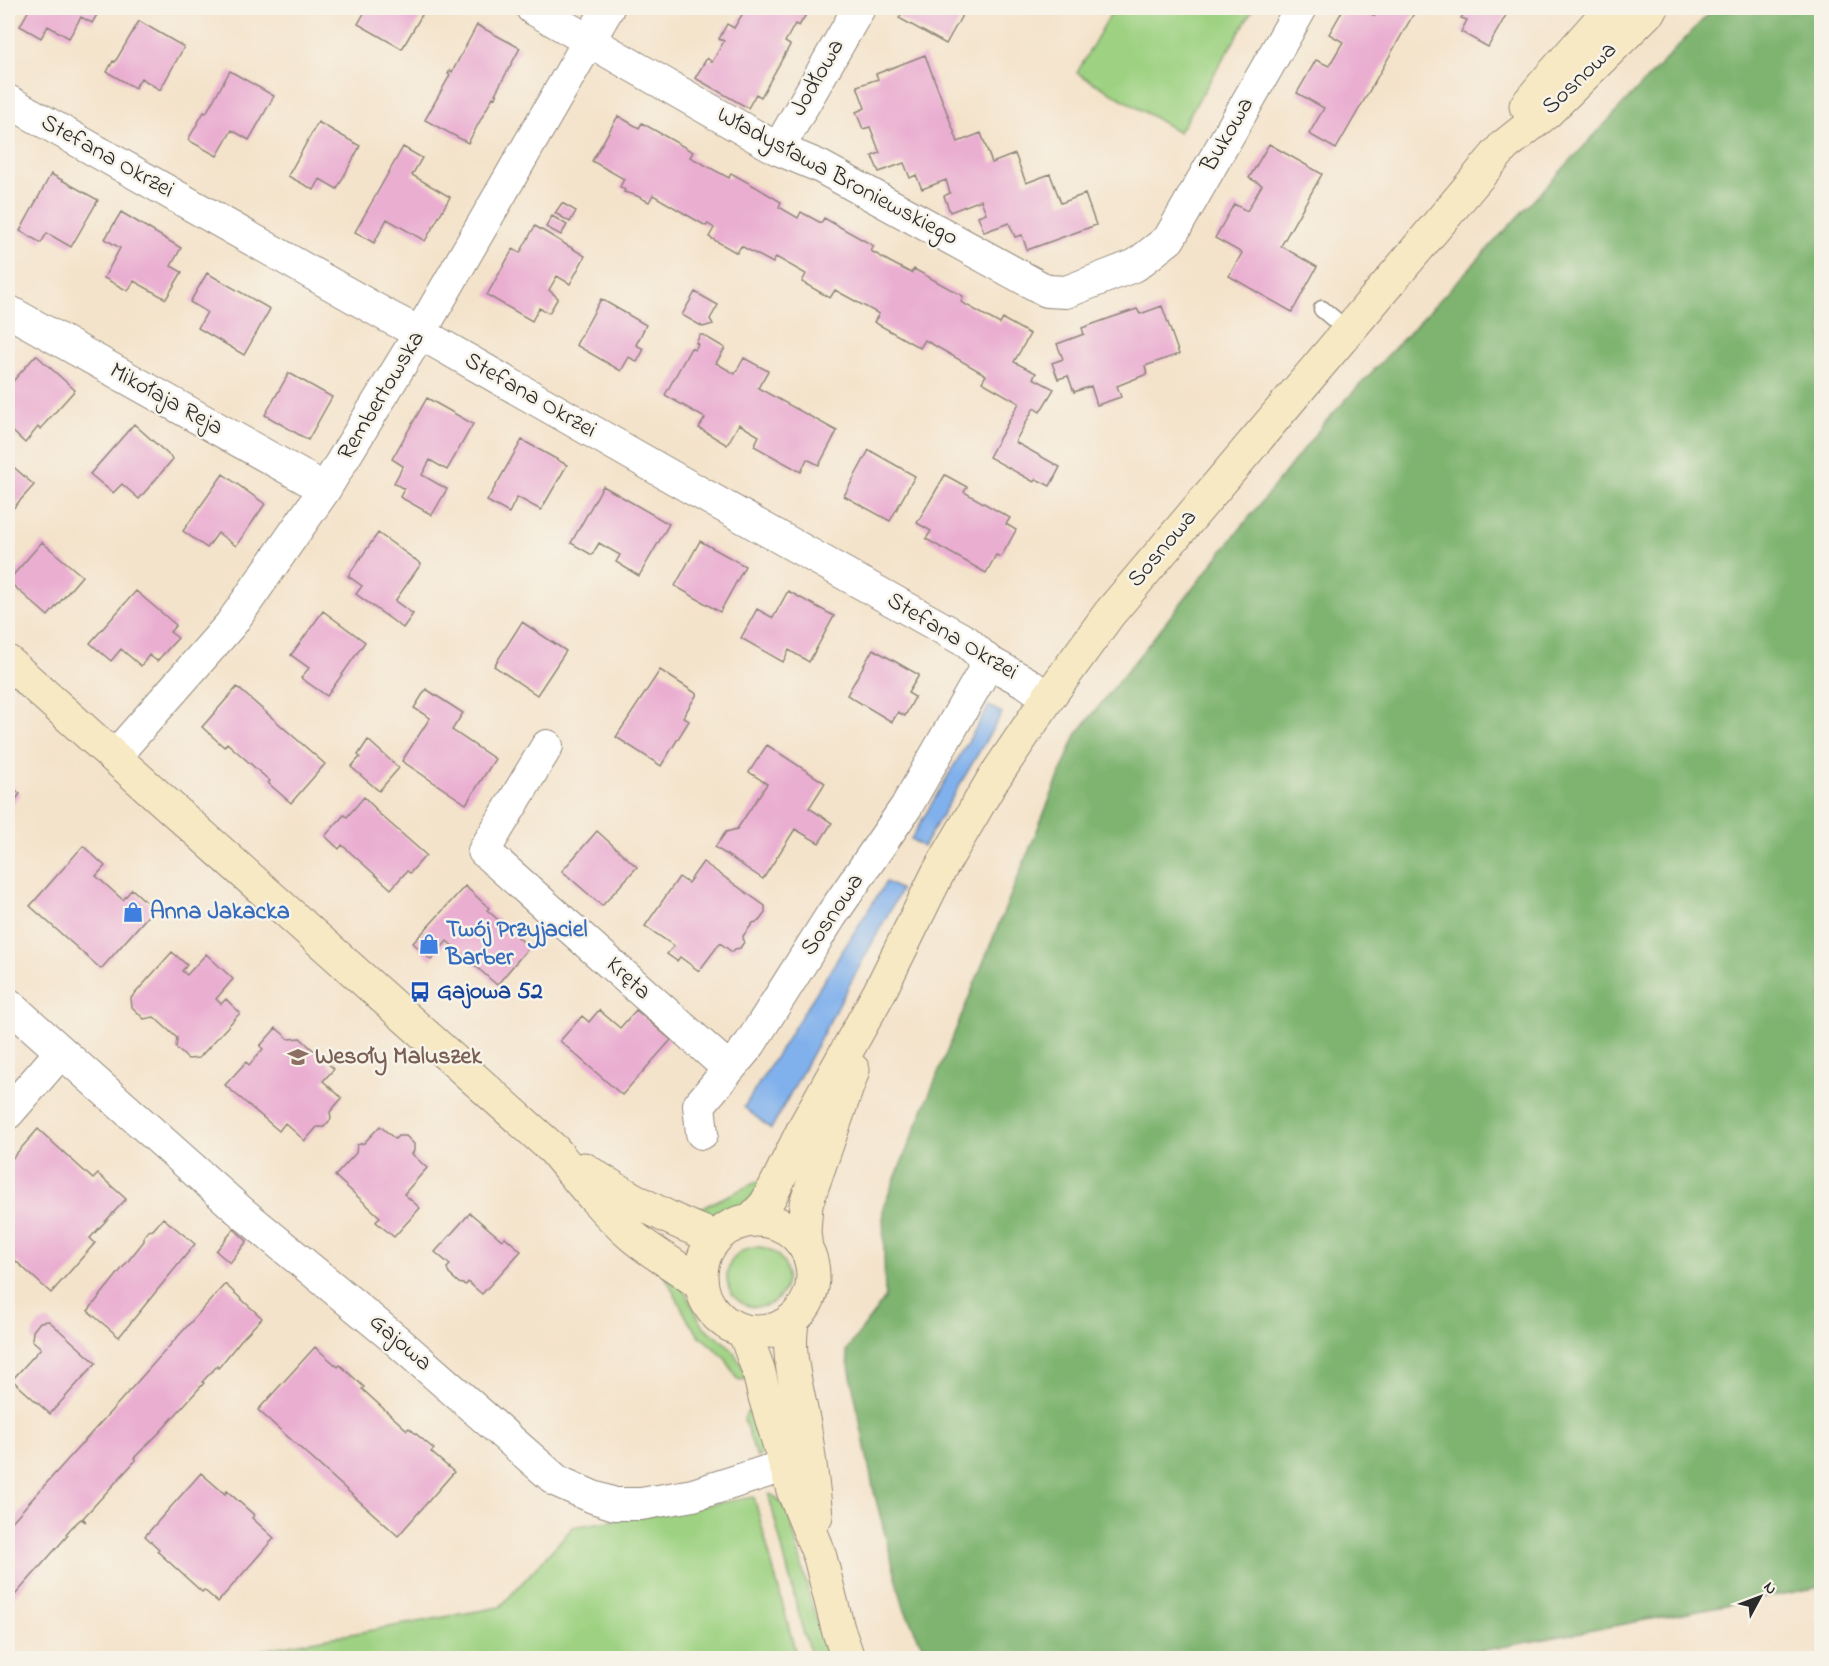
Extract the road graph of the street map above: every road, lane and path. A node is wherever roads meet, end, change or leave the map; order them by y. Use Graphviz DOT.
graph roads {
  1 [pos="532,8"];
  2 [pos="608,8"];
  3 [pos="859,8"];
  4 [pos="1301,8"];
  5 [pos="1611,8"];
  6 [pos="1652,8"];
  7 [pos="589,40"];
  8 [pos="8,101"];
  9 [pos="1504,146"];
  10 [pos="778,149"];
  11 [pos="1148,256"];
  12 [pos="1322,309"];
  13 [pos="8,311"];
  14 [pos="1347,330"];
  15 [pos="420,333"];
  16 [pos="325,489"];
  17 [pos="8,662"];
  18 [pos="989,662"];
  19 [pos="1048,698"];
  20 [pos="547,746"];
  21 [pos="114,757"];
  22 [pos="879,993"];
  23 [pos="8,1005"];
  24 [pos="61,1052"];
  25 [pos="729,1069"];
  26 [pos="8,1113"];
  27 [pos="702,1133"];
  28 [pos="554,1150"];
  29 [pos="751,1220"];
  30 [pos="716,1237"];
  31 [pos="806,1249"];
  32 [pos="702,1286"];
  33 [pos="793,1319"];
  34 [pos="744,1331"];
  35 [pos="797,1463"];
  36 [pos="848,1659"];
  1 -- 7 [label="street, Władysława Broniewskiego"];
  2 -- 7 [label="street, Rembertowska"];
  3 -- 10 [label="street, Jodłowa"];
  4 -- 11 [label="street, Bukowa"];
  5 -- 9 [label="street, Sosnowa"];
  6 -- 9 [label="street, Sosnowa"];
  7 -- 10 [label="street, Władysława Broniewskiego"];
  7 -- 15 [label="street, Rembertowska"];
  8 -- 15 [label="street, Stefana Okrzei"];
  9 -- 14 [label="street, Sosnowa"];
  10 -- 11 [label="street, Władysława Broniewskiego"];
  12 -- 14 [label="lane"];
  13 -- 16 [label="street, Mikołaja Reja"];
  14 -- 19 [label="street, Sosnowa"];
  15 -- 16 [label="street, Rembertowska"];
  15 -- 18 [label="street, Stefana Okrzei"];
  16 -- 21 [label="street, Rembertowska"];
  17 -- 21 [label="street"];
  18 -- 19 [label="street, Stefana Okrzei"];
  18 -- 25 [label="street, Sosnowa"];
  19 -- 22 [label="street, Sosnowa"];
  20 -- 25 [label="street, Kręta"];
  21 -- 28 [label="street"];
  22 -- 29 [label="street, Sosnowa"];
  22 -- 31 [label="street, Sosnowa"];
  23 -- 24 [label="street, Gajowa"];
  24 -- 26 [label="street"];
  24 -- 35 [label="street, Gajowa"];
  25 -- 27 [label="street, Sosnowa"];
  28 -- 30 [label="street"];
  28 -- 32 [label="street"];
  29 -- 30 [label="street"];
  29 -- 31 [label="street"];
  30 -- 32 [label="street"];
  31 -- 33 [label="street"];
  32 -- 34 [label="street"];
  33 -- 34 [label="street"];
  33 -- 35 [label="street"];
  34 -- 35 [label="street"];
  35 -- 36 [label="street"];
}
